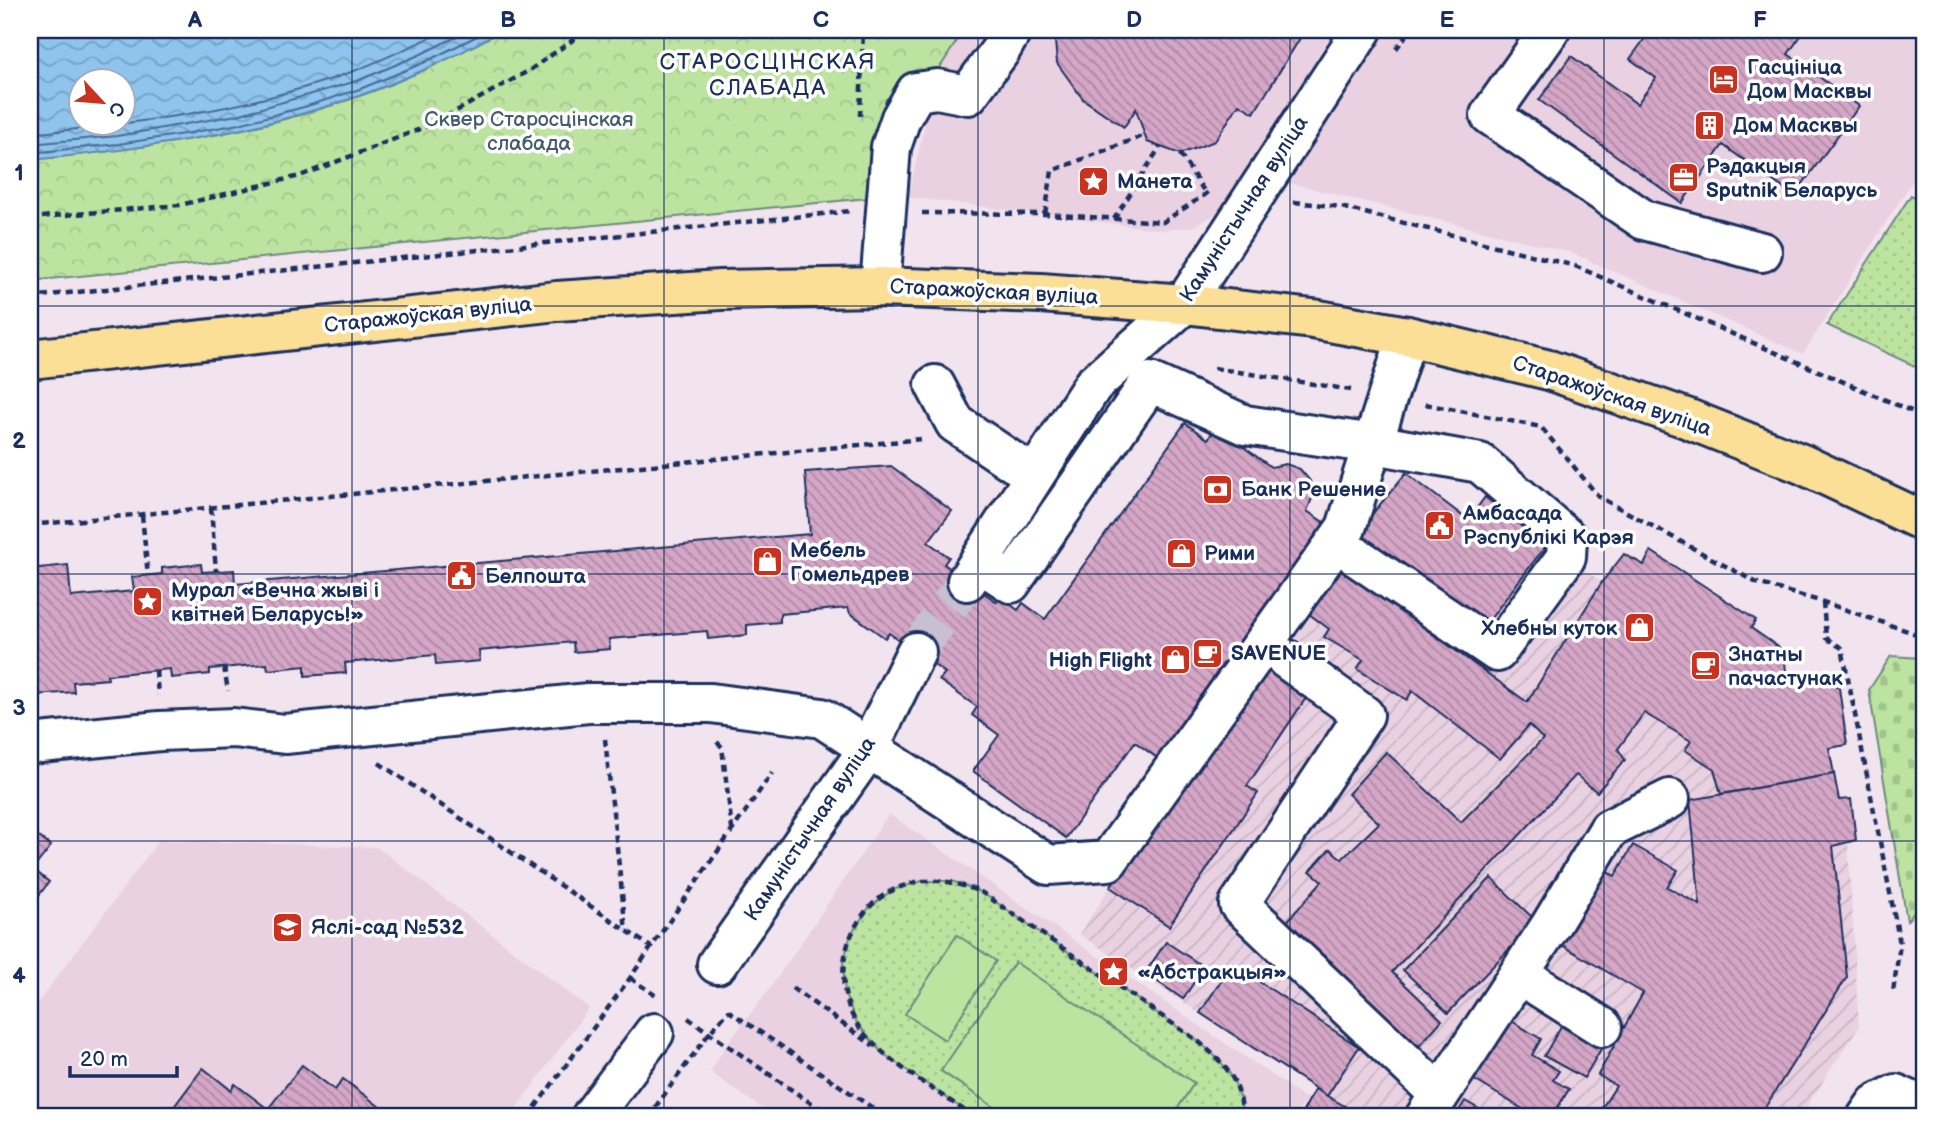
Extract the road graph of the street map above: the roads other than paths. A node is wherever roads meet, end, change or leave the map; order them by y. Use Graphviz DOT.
graph roads {
  1 [pos="1012,30"];
  2 [pos="1362,30"];
  3 [pos="1550,30"];
  4 [pos="1762,252"];
  5 [pos="880,286"];
  6 [pos="1184,304"];
  7 [pos="1407,336"];
  8 [pos="30,359"];
  9 [pos="935,385"];
  10 [pos="1374,444"];
  11 [pos="1035,474"];
  12 [pos="1925,522"];
  13 [pos="1357,557"];
  14 [pos="916,652"];
  15 [pos="1286,659"];
  16 [pos="30,744"];
  17 [pos="869,747"];
  18 [pos="1670,799"];
  19 [pos="718,964"];
  20 [pos="1519,974"];
  21 [pos="1602,1027"];
  22 [pos="654,1032"];
  23 [pos="1432,1106"];
  24 [pos="1925,1113"];
  25 [pos="591,1117"];
  26 [pos="1867,1117"];
  1 -- 5 [label="street"];
  2 -- 6 [label="street, Камуністычная вуліца"];
  3 -- 4 [label="street"];
  5 -- 6 [label="main road, Старажоўская вуліца"];
  5 -- 8 [label="main road, Старажоўская вуліца"];
  6 -- 7 [label="main road, Старажоўская вуліца"];
  6 -- 11 [label="street, Камуністычная вуліца"];
  7 -- 10 [label="street"];
  7 -- 12 [label="main road, Старажоўская вуліца"];
  9 -- 11 [label="street"];
  10 -- 11 [label="street, Камуністычная вуліца"];
  10 -- 13 [label="street"];
  10 -- 17 [label="street"];
  14 -- 17 [label="street, Камуністычная вуліца"];
  15 -- 23 [label="street"];
  16 -- 17 [label="street"];
  17 -- 19 [label="street, Камуністычная вуліца"];
  18 -- 20 [label="street"];
  20 -- 21 [label="street"];
  20 -- 23 [label="street"];
  22 -- 25 [label="street"];
  24 -- 26 [label="street"];
}
